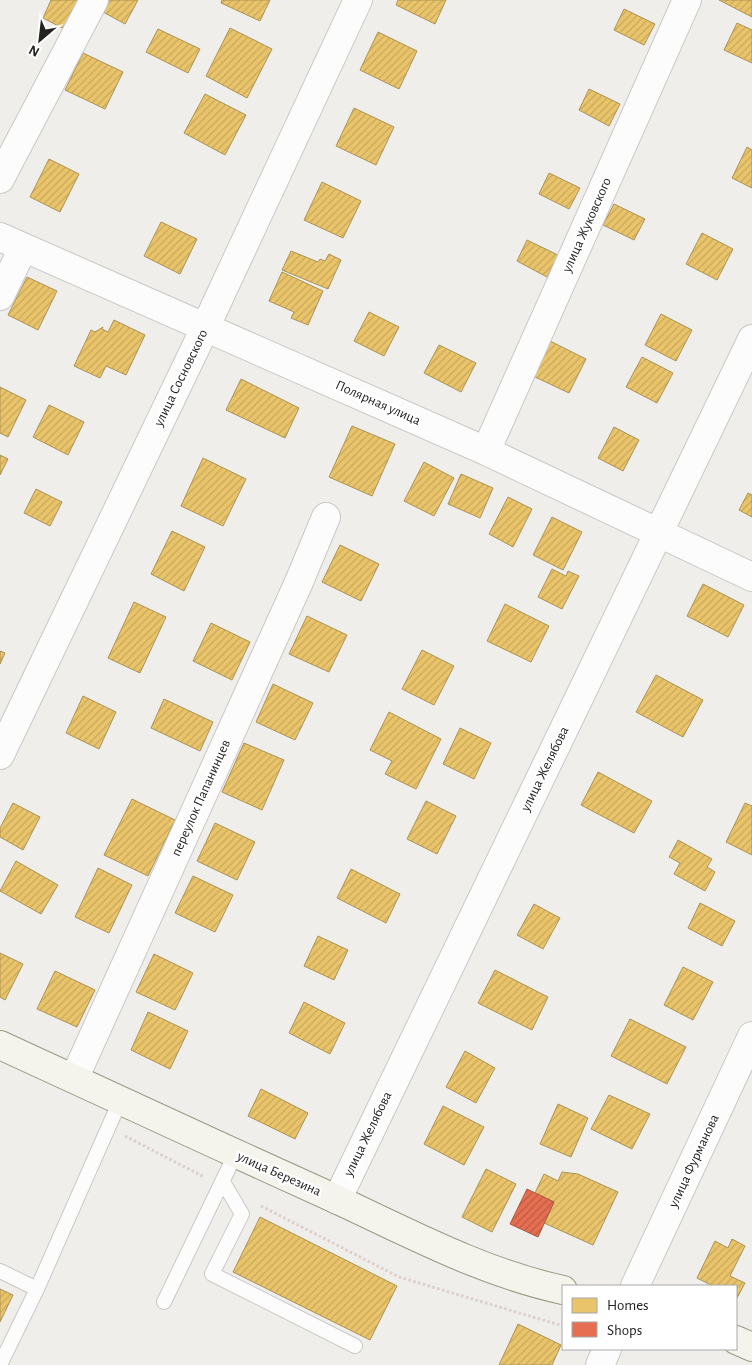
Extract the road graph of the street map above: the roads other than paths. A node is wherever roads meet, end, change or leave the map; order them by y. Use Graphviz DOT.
graph roads {
  1 [pos="94,0"];
  2 [pos="358,0"];
  3 [pos="687,0"];
  4 [pos="0,179"];
  5 [pos="11,242"];
  6 [pos="0,296"];
  7 [pos="205,328"];
  8 [pos="752,339"];
  9 [pos="486,451"];
  10 [pos="326,516"];
  11 [pos="659,533"];
  12 [pos="752,577"];
  13 [pos="0,755"];
  14 [pos="752,1036"];
  15 [pos="0,1045"];
  16 [pos="74,1079"];
  17 [pos="120,1101"];
  18 [pos="235,1155"];
  19 [pos="224,1186"];
  20 [pos="337,1200"];
  21 [pos="0,1271"];
  22 [pos="635,1285"];
  23 [pos="37,1289"];
  24 [pos="562,1290"];
  25 [pos="164,1302"];
  26 [pos="737,1340"];
  27 [pos="355,1346"];
  28 [pos="752,1347"];
  29 [pos="607,1350"];
  30 [pos="0,1365"];
  31 [pos="600,1365"];
  1 -- 4 [label="street"];
  2 -- 7 [label="street, улица Сосновского"];
  3 -- 9 [label="street, улица Жуковского"];
  5 -- 6 [label="street"];
  5 -- 7 [label="street, Полярная улица"];
  7 -- 9 [label="street, Полярная улица"];
  7 -- 13 [label="street, улица Сосновского"];
  8 -- 11 [label="street, улица Желябова"];
  9 -- 11 [label="street, Полярная улица"];
  10 -- 16 [label="street, переулок Папанинцев"];
  11 -- 12 [label="street, Полярная улица"];
  11 -- 20 [label="street, улица Желябова"];
  14 -- 22 [label="street, улица Фурманова"];
  15 -- 16 [label="street, улица Березина"];
  16 -- 17 [label="street, улица Березина"];
  17 -- 18 [label="street, улица Березина"];
  17 -- 23 [label="lane"];
  18 -- 19 [label="lane"];
  18 -- 20 [label="street, улица Березина"];
  19 -- 25 [label="lane"];
  19 -- 27 [label="lane"];
  20 -- 24 [label="street, улица Березина"];
  21 -- 23 [label="lane"];
  23 -- 30 [label="lane"];
  26 -- 28 [label="street"];
  29 -- 31 [label="street"];
}
